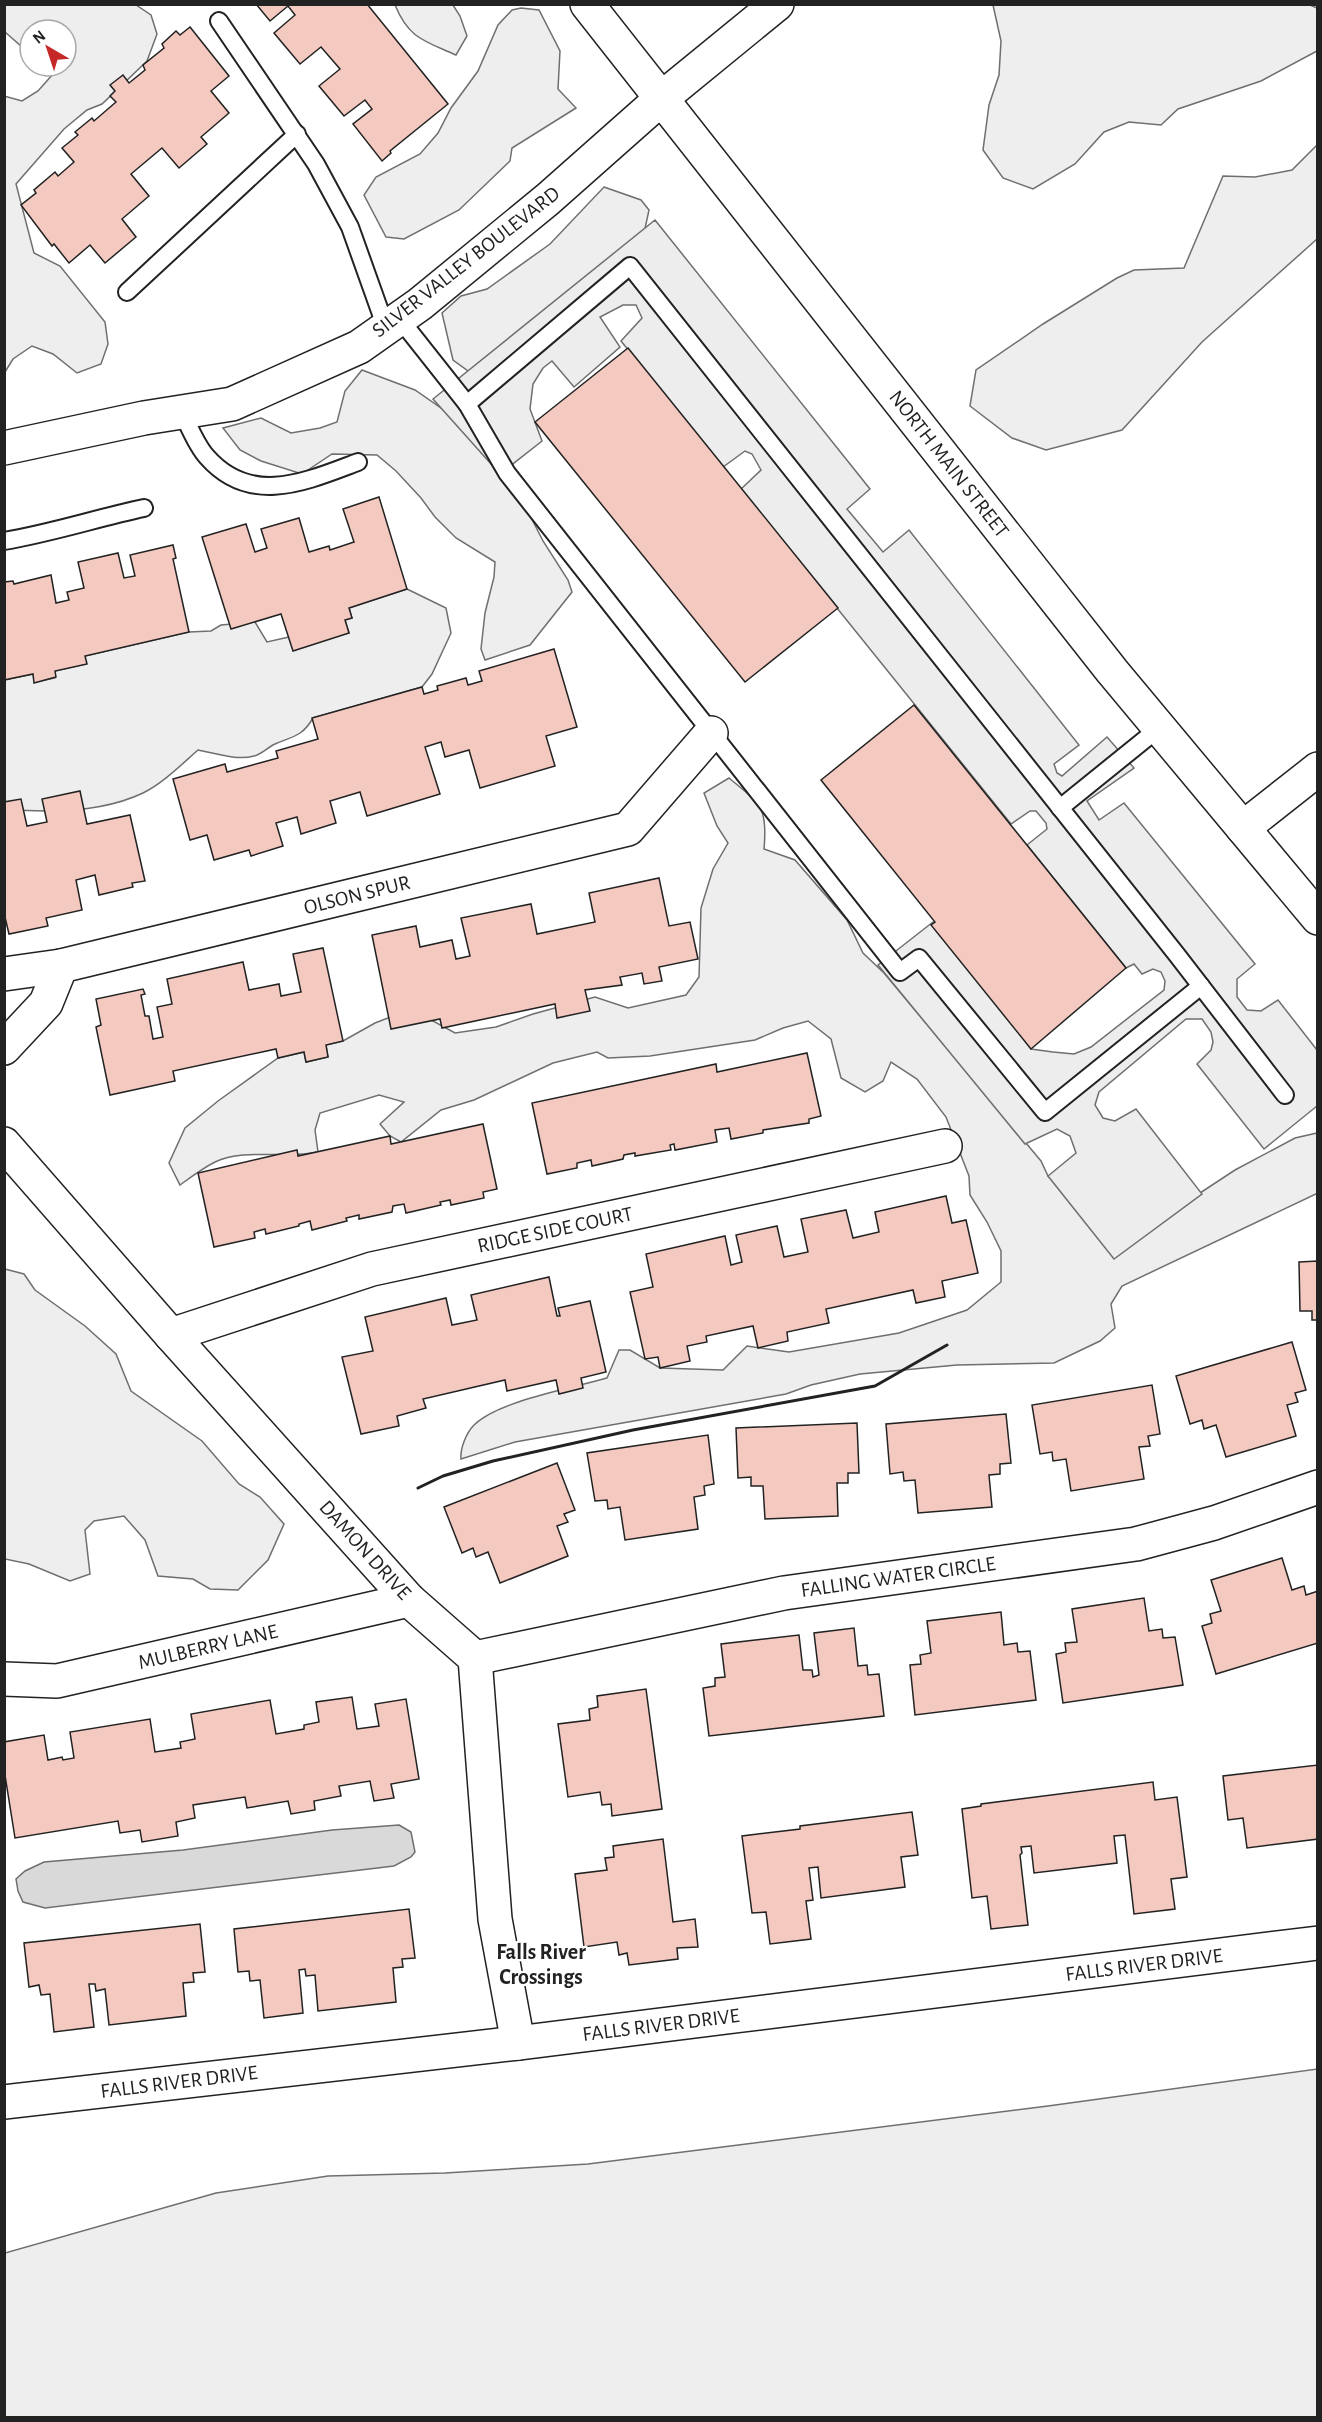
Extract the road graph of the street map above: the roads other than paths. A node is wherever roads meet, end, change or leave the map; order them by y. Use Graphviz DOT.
graph roads {
  1 [pos="587,4"];
  2 [pos="777,4"];
  3 [pos="219,21"];
  4 [pos="662,98"];
  5 [pos="297,134"];
  6 [pos="127,292"];
  7 [pos="393,323"];
  8 [pos="467,404"];
  9 [pos="182,412"];
  10 [pos="4,448"];
  11 [pos="358,462"];
  12 [pos="144,508"];
  13 [pos="4,541"];
  14 [pos="1159,728"];
  15 [pos="711,733"];
  16 [pos="1317,769"];
  17 [pos="1060,808"];
  18 [pos="1243,828"];
  19 [pos="1317,918"];
  20 [pos="61,966"];
  21 [pos="4,974"];
  22 [pos="1201,986"];
  23 [pos="4,1048"];
  24 [pos="1286,1095"];
  25 [pos="4,1144"];
  26 [pos="945,1146"];
  27 [pos="171,1335"];
  28 [pos="1317,1487"];
  29 [pos="410,1600"];
  30 [pos="475,1658"];
  31 [pos="4,1679"];
  32 [pos="1317,1943"];
  33 [pos="518,2043"];
  34 [pos="4,2102"];
  1 -- 4 [label="street, NORTH MAIN STREET"];
  2 -- 4 [label="street, SILVER VALLEY BOULEVARD"];
  3 -- 5 [label="lane"];
  4 -- 7 [label="street, SILVER VALLEY BOULEVARD"];
  4 -- 14 [label="street, NORTH MAIN STREET"];
  5 -- 6 [label="lane"];
  5 -- 7 [label="lane"];
  7 -- 8 [label="lane"];
  7 -- 9 [label="street, SILVER VALLEY BOULEVARD"];
  8 -- 15 [label="lane"];
  8 -- 17 [label="lane"];
  9 -- 10 [label="street, SILVER VALLEY BOULEVARD"];
  9 -- 11 [label="lane"];
  12 -- 13 [label="lane"];
  14 -- 17 [label="lane"];
  14 -- 18 [label="street, NORTH MAIN STREET"];
  15 -- 20 [label="street, OLSON SPUR"];
  15 -- 22 [label="lane"];
  16 -- 18 [label="street"];
  17 -- 22 [label="lane"];
  18 -- 19 [label="street, NORTH MAIN STREET"];
  20 -- 21 [label="street, OLSON SPUR"];
  20 -- 23 [label="street"];
  22 -- 24 [label="lane"];
  25 -- 27 [label="street, DAMON DRIVE"];
  26 -- 27 [label="street, RIDGE SIDE COURT"];
  27 -- 29 [label="street, DAMON DRIVE"];
  28 -- 30 [label="street, FALLING WATER CIRCLE"];
  29 -- 30 [label="street, DAMON DRIVE"];
  29 -- 31 [label="street, MULBERRY LANE"];
  30 -- 33 [label="street"];
  32 -- 33 [label="street, FALLS RIVER DRIVE"];
  33 -- 34 [label="street, FALLS RIVER DRIVE"];
}
